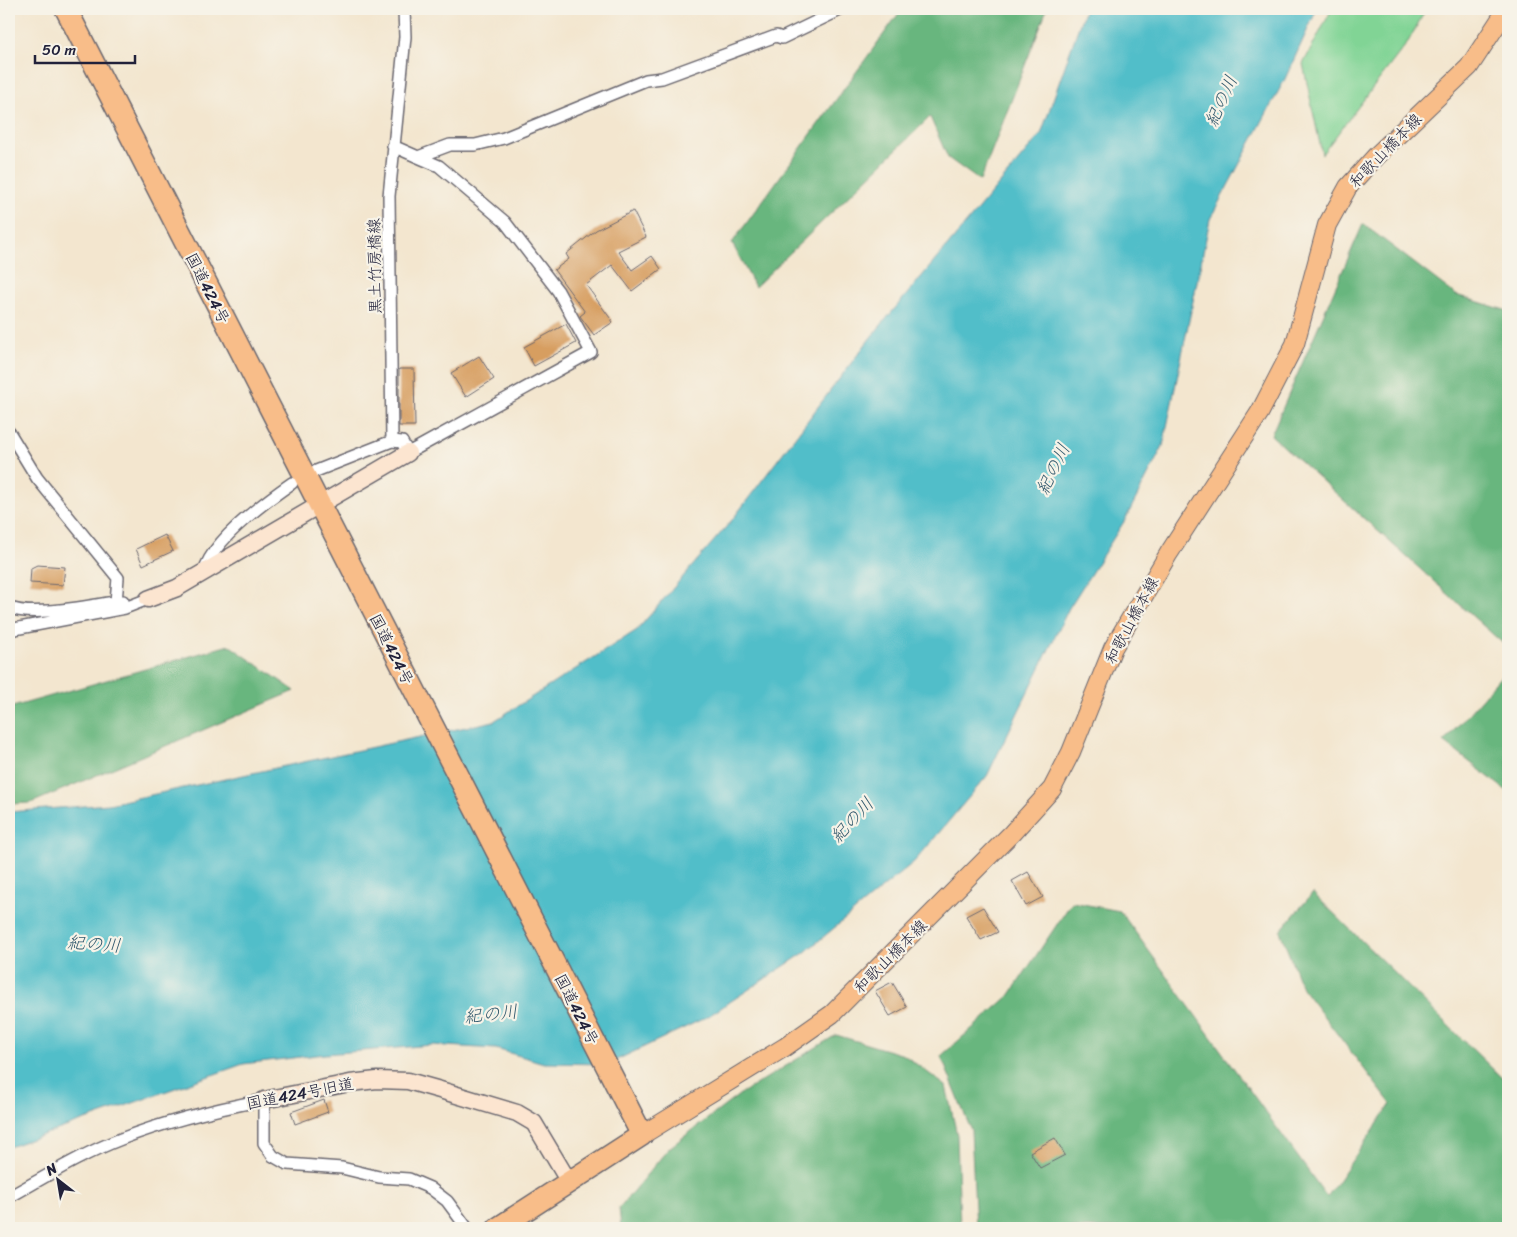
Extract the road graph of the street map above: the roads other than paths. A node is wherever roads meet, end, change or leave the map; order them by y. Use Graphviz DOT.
graph roads {
  1 [pos="66,9"];
  2 [pos="404,9"];
  3 [pos="842,9"];
  4 [pos="1507,9"];
  5 [pos="393,146"];
  6 [pos="418,156"];
  7 [pos="9,432"];
  8 [pos="392,441"];
  9 [pos="408,453"];
  10 [pos="316,471"];
  11 [pos="292,483"];
  12 [pos="319,506"];
  13 [pos="204,572"];
  14 [pos="148,599"];
  15 [pos="116,602"];
  16 [pos="9,607"];
  17 [pos="9,630"];
  18 [pos="264,1100"];
  19 [pos="642,1135"];
  20 [pos="569,1182"];
  21 [pos="9,1196"];
  22 [pos="467,1228"];
  23 [pos="498,1228"];
  1 -- 12 [label="highway, 国道424号"];
  2 -- 5 [label="street, 黒土竹房橋線"];
  3 -- 6 [label="street"];
  4 -- 19 [label="main road, 和歌山橋本線"];
  5 -- 6 [label="street"];
  5 -- 8 [label="street, 黒土竹房橋線"];
  6 -- 9 [label="street"];
  7 -- 15 [label="street"];
  8 -- 9 [label="street"];
  8 -- 10 [label="street"];
  9 -- 12 [label="street"];
  11 -- 13 [label="street"];
  12 -- 13 [label="street"];
  12 -- 19 [label="highway, 国道424号"];
  13 -- 14 [label="street"];
  14 -- 15 [label="street"];
  14 -- 17 [label="street"];
  15 -- 16 [label="street"];
  18 -- 20 [label="street, 国道424号旧道"];
  18 -- 21 [label="street, 国道424号旧道"];
  18 -- 22 [label="street"];
  19 -- 20 [label="highway"];
  20 -- 23 [label="highway"];
}
